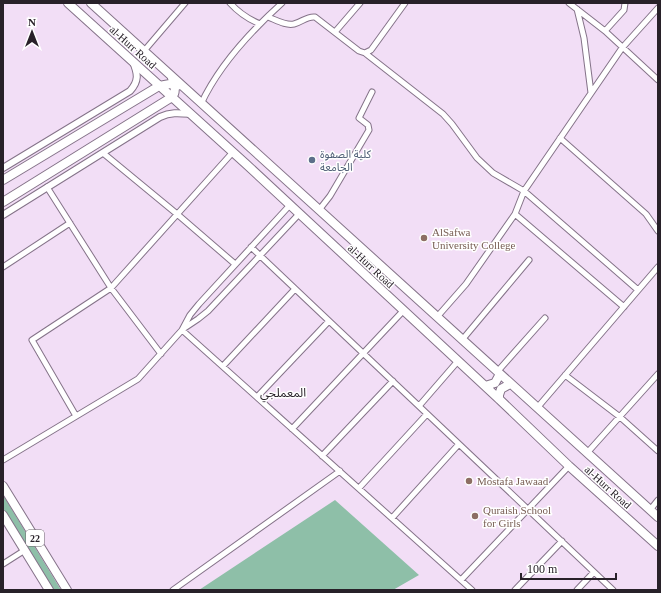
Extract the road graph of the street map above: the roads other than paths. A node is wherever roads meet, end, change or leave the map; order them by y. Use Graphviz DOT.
graph roads {
  1 [pos="68,3"];
  2 [pos="91,3"];
  3 [pos="185,3"];
  4 [pos="230,3"];
  5 [pos="282,3"];
  6 [pos="360,3"];
  7 [pos="405,3"];
  8 [pos="569,3"];
  9 [pos="625,3"];
  10 [pos="658,8"];
  11 [pos="577,9"];
  12 [pos="104,15"];
  13 [pos="268,17"];
  14 [pos="113,23"];
  15 [pos="91,24"];
  16 [pos="260,24"];
  17 [pos="605,31"];
  18 [pos="335,32"];
  19 [pos="102,34"];
  20 [pos="622,48"];
  21 [pos="144,51"];
  22 [pos="365,53"];
  23 [pos="132,61"];
  24 [pos="171,78"];
  25 [pos="658,80"];
  26 [pos="158,84"];
  27 [pos="186,90"];
  28 [pos="372,92"];
  29 [pos="591,94"];
  30 [pos="174,99"];
  31 [pos="201,104"];
  32 [pos="191,114"];
  33 [pos="560,138"];
  34 [pos="245,143"];
  35 [pos="233,152"];
  36 [pos="103,153"];
  37 [pos="256,153"];
  38 [pos="246,164"];
  39 [pos="3,168"];
  40 [pos="3,180"];
  41 [pos="47,187"];
  42 [pos="524,191"];
  43 [pos="3,202"];
  44 [pos="290,205"];
  45 [pos="319,210"];
  46 [pos="177,214"];
  47 [pos="299,214"];
  48 [pos="515,214"];
  49 [pos="3,215"];
  50 [pos="70,224"];
  51 [pos="658,231"];
  52 [pos="251,248"];
  53 [pos="259,256"];
  54 [pos="529,260"];
  55 [pos="235,264"];
  56 [pos="3,267"];
  57 [pos="658,267"];
  58 [pos="111,288"];
  59 [pos="295,289"];
  60 [pos="638,290"];
  61 [pos="624,307"];
  62 [pos="403,311"];
  63 [pos="437,318"];
  64 [pos="545,318"];
  65 [pos="329,321"];
  66 [pos="182,330"];
  67 [pos="462,340"];
  68 [pos="362,353"];
  69 [pos="161,354"];
  70 [pos="458,361"];
  71 [pos="223,366"];
  72 [pos="498,373"];
  73 [pos="658,374"];
  74 [pos="565,375"];
  75 [pos="392,382"];
  76 [pos="510,384"];
  77 [pos="485,386"];
  78 [pos="257,397"];
  79 [pos="499,399"];
  80 [pos="419,406"];
  81 [pos="537,408"];
  82 [pos="426,414"];
  83 [pos="76,416"];
  84 [pos="620,417"];
  85 [pos="292,429"];
  86 [pos="459,444"];
  87 [pos="658,451"];
  88 [pos="587,453"];
  89 [pos="322,456"];
  90 [pos="3,460"];
  91 [pos="569,466"];
  92 [pos="340,472"];
  93 [pos="3,486"];
  94 [pos="359,488"];
  95 [pos="658,500"];
  96 [pos="528,509"];
  97 [pos="650,510"];
  98 [pos="3,515"];
  99 [pos="658,517"];
  100 [pos="392,518"];
  101 [pos="562,541"];
  102 [pos="658,546"];
  103 [pos="25,550"];
  104 [pos="3,564"];
  105 [pos="594,572"];
  106 [pos="461,580"];
  107 [pos="49,590"];
  108 [pos="67,590"];
  109 [pos="173,590"];
  110 [pos="472,590"];
  111 [pos="515,590"];
  112 [pos="577,590"];
  113 [pos="613,590"];
  1 -- 15 [label="main road, al-Hurr Road"];
  2 -- 12 [label="main road, al-Hurr Road"];
  3 -- 21 [label="street"];
  4 -- 16 [label="street"];
  5 -- 13 [label="street"];
  6 -- 18 [label="street"];
  7 -- 22 [label="street"];
  8 -- 11 [label="street"];
  9 -- 17 [label="street"];
  10 -- 20 [label="street"];
  11 -- 17 [label="street"];
  11 -- 29 [label="street"];
  12 -- 14 [label="main road, al-Hurr Road"];
  12 -- 15 [label="main road"];
  13 -- 16 [label="street"];
  13 -- 18 [label="street"];
  14 -- 19 [label="main road"];
  14 -- 21 [label="main road, al-Hurr Road"];
  15 -- 19 [label="main road, al-Hurr Road"];
  16 -- 31 [label="street"];
  17 -- 20 [label="street"];
  18 -- 22 [label="street"];
  19 -- 23 [label="main road, al-Hurr Road"];
  20 -- 25 [label="street"];
  20 -- 29 [label="street"];
  21 -- 24 [label="main road, al-Hurr Road"];
  22 -- 42 [label="street"];
  23 -- 26 [label="main road, al-Hurr Road"];
  23 -- 39 [label="street"];
  24 -- 26 [label="main road"];
  24 -- 27 [label="main road, al-Hurr Road"];
  24 -- 30 [label="main road"];
  26 -- 30 [label="main road, al-Hurr Road"];
  26 -- 40 [label="main road"];
  27 -- 30 [label="main road"];
  27 -- 31 [label="main road, al-Hurr Road"];
  28 -- 45 [label="street"];
  29 -- 33 [label="street"];
  30 -- 32 [label="main road, al-Hurr Road"];
  30 -- 43 [label="main road"];
  31 -- 34 [label="main road, al-Hurr Road"];
  32 -- 35 [label="main road, al-Hurr Road"];
  32 -- 36 [label="street"];
  33 -- 42 [label="street"];
  33 -- 51 [label="street"];
  34 -- 35 [label="main road"];
  34 -- 37 [label="main road, al-Hurr Road"];
  35 -- 38 [label="main road, al-Hurr Road"];
  35 -- 46 [label="street"];
  36 -- 41 [label="street"];
  36 -- 46 [label="street"];
  37 -- 38 [label="main road"];
  37 -- 45 [label="main road, al-Hurr Road"];
  38 -- 44 [label="main road, al-Hurr Road"];
  41 -- 49 [label="street"];
  41 -- 50 [label="street"];
  42 -- 48 [label="street"];
  42 -- 60 [label="street"];
  44 -- 47 [label="main road, al-Hurr Road"];
  44 -- 52 [label="street"];
  45 -- 63 [label="main road, al-Hurr Road"];
  46 -- 55 [label="street"];
  46 -- 58 [label="street"];
  47 -- 53 [label="street"];
  47 -- 62 [label="main road, al-Hurr Road"];
  48 -- 61 [label="street"];
  48 -- 63 [label="street"];
  50 -- 56 [label="street"];
  50 -- 58 [label="street"];
  52 -- 53 [label="street"];
  52 -- 55 [label="street"];
  53 -- 59 [label="street"];
  53 -- 66 [label="street"];
  54 -- 67 [label="street"];
  55 -- 66 [label="street"];
  57 -- 60 [label="street"];
  58 -- 69 [label="street"];
  58 -- 83 [label="street"];
  59 -- 65 [label="street"];
  59 -- 71 [label="street"];
  60 -- 61 [label="street"];
  61 -- 74 [label="street"];
  62 -- 68 [label="street"];
  62 -- 70 [label="main road, al-Hurr Road"];
  63 -- 67 [label="main road, al-Hurr Road"];
  64 -- 72 [label="street"];
  65 -- 68 [label="street"];
  65 -- 78 [label="street"];
  66 -- 69 [label="street"];
  66 -- 71 [label="street"];
  67 -- 72 [label="main road, al-Hurr Road"];
  68 -- 75 [label="street"];
  68 -- 85 [label="street"];
  69 -- 83 [label="street"];
  70 -- 77 [label="main road, al-Hurr Road"];
  70 -- 80 [label="street"];
  71 -- 78 [label="street"];
  72 -- 76 [label="main road, al-Hurr Road"];
  72 -- 77 [label="main road"];
  73 -- 84 [label="street"];
  74 -- 81 [label="street"];
  74 -- 84 [label="street"];
  75 -- 80 [label="street"];
  75 -- 89 [label="street"];
  76 -- 79 [label="main road"];
  76 -- 81 [label="main road, al-Hurr Road"];
  77 -- 79 [label="main road, al-Hurr Road"];
  78 -- 85 [label="street"];
  79 -- 91 [label="main road, al-Hurr Road"];
  80 -- 82 [label="street"];
  81 -- 88 [label="main road, al-Hurr Road"];
  82 -- 86 [label="street"];
  82 -- 94 [label="street"];
  83 -- 90 [label="street"];
  84 -- 87 [label="street"];
  84 -- 88 [label="street"];
  85 -- 89 [label="street"];
  86 -- 96 [label="street"];
  86 -- 100 [label="street"];
  88 -- 97 [label="main road, al-Hurr Road"];
  89 -- 92 [label="street"];
  91 -- 96 [label="street"];
  91 -- 102 [label="main road, al-Hurr Road"];
  92 -- 94 [label="street"];
  92 -- 109 [label="street"];
  93 -- 108 [label="main road, 22"];
  94 -- 100 [label="street"];
  95 -- 97 [label="street"];
  96 -- 101 [label="street"];
  96 -- 106 [label="street"];
  97 -- 99 [label="main road, al-Hurr Road"];
  98 -- 103 [label="main road, 22"];
  100 -- 106 [label="street"];
  101 -- 105 [label="street"];
  101 -- 111 [label="street"];
  103 -- 104 [label="street"];
  103 -- 107 [label="main road, 22"];
  105 -- 112 [label="street"];
  105 -- 113 [label="street"];
  106 -- 110 [label="street"];
}
